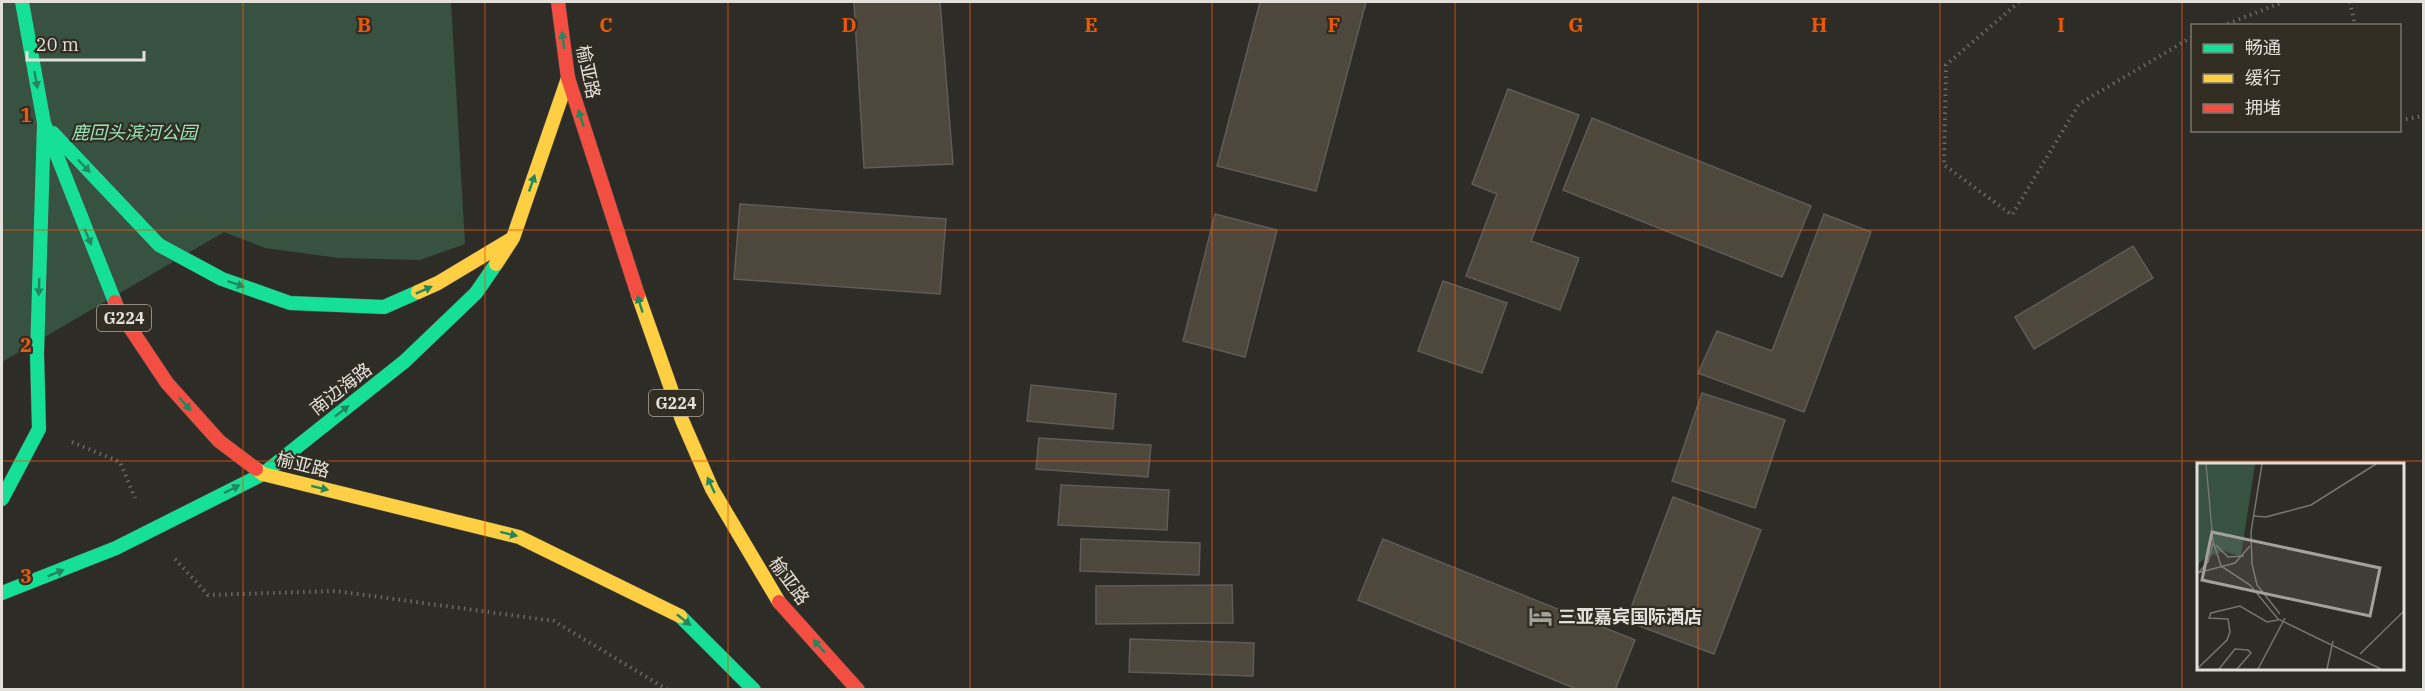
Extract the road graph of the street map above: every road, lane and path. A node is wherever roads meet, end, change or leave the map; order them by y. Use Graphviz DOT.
graph roads {
  1 [pos="22,2"];
  2 [pos="558,2"];
  3 [pos="2019,2"];
  4 [pos="2283,2"];
  5 [pos="2349,2"];
  6 [pos="2227,24"];
  7 [pos="2354,24"];
  8 [pos="2191,38"];
  9 [pos="568,78"];
  10 [pos="2424,116"];
  11 [pos="2401,120"];
  12 [pos="44,123"];
  13 [pos="513,238"];
  14 [pos="39,429"];
  15 [pos="263,474"];
  16 [pos="2,500"];
  17 [pos="149,531"];
  18 [pos="2,593"];
  19 [pos="668,690"];
  20 [pos="754,690"];
  21 [pos="858,690"];
  1 -- 12 [label="main road, 榆亚路 / G224, one-way"];
  9 -- 2 [label="main road, 榆亚路 / G224, one-way"];
  3 -- 8 [label="path"];
  4 -- 6 [label="path"];
  5 -- 7 [label="path"];
  13 -- 9 [label="main road, 南边海路, one-way"];
  21 -- 9 [label="main road, 榆亚路 / G224, one-way"];
  10 -- 11 [label="path"];
  12 -- 13 [label="main road, one-way"];
  12 -- 14 [label="main road, one-way"];
  12 -- 15 [label="main road, 榆亚路 / G224, one-way"];
  15 -- 13 [label="main road, 南边海路, one-way"];
  14 -- 16 [label="main road"];
  14 -- 17 [label="path"];
  17 -- 15 [label="main road, 南边海路, one-way"];
  15 -- 20 [label="main road, 榆亚路 / G224, one-way"];
  18 -- 17 [label="main road, 南边海路, one-way"];
  17 -- 19 [label="path"];
}
